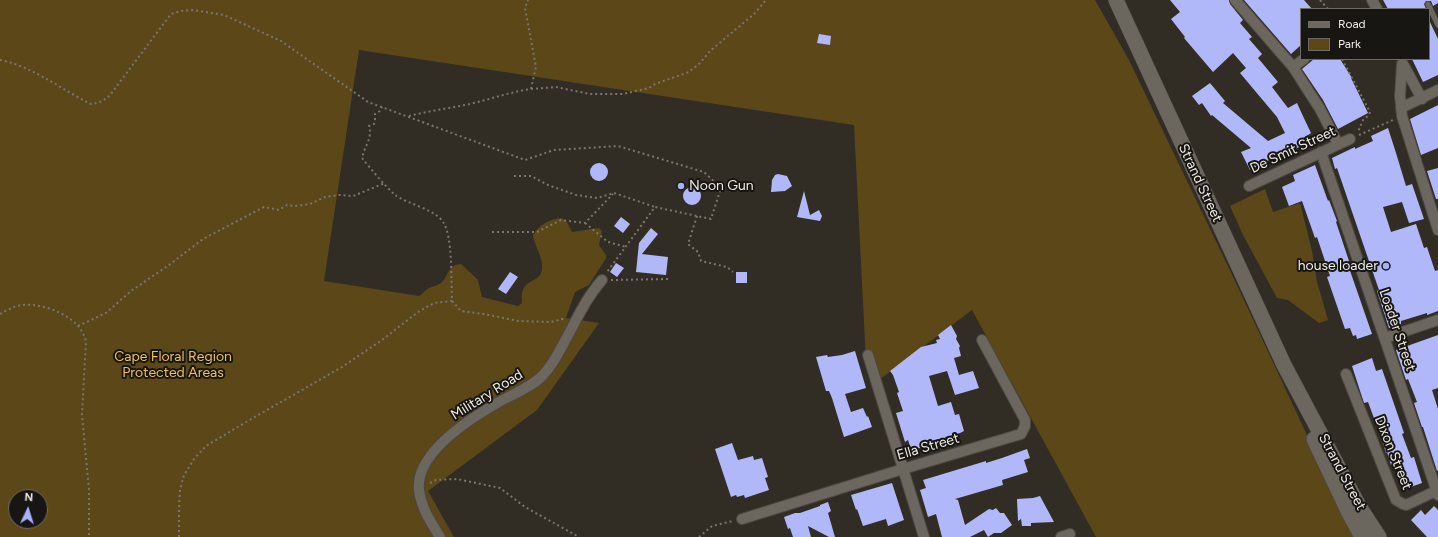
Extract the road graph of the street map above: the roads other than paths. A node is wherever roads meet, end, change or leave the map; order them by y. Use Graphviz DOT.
graph roads {
  1 [pos="1116,0"];
  2 [pos="1235,0"];
  3 [pos="1428,4"];
  4 [pos="1430,8"];
  5 [pos="1430,8"];
  6 [pos="1438,25"];
  7 [pos="1303,60"];
  8 [pos="1401,61"];
  9 [pos="1293,67"];
  10 [pos="1438,90"];
  11 [pos="1422,99"];
  12 [pos="1401,112"];
  13 [pos="1350,139"];
  14 [pos="1338,144"];
  15 [pos="1321,152"];
  16 [pos="1249,186"];
  17 [pos="1438,230"];
  18 [pos="602,280"];
  19 [pos="1438,320"];
  20 [pos="1385,338"];
  21 [pos="982,340"];
  22 [pos="868,355"];
  23 [pos="1284,365"];
  24 [pos="1346,374"];
  25 [pos="903,469"];
  26 [pos="1437,492"];
  27 [pos="742,519"];
  28 [pos="440,537"];
  29 [pos="924,537"];
  30 [pos="1362,537"];
  31 [pos="1378,537"];
  1 -- 23 [label="street, Strand Street"];
  2 -- 9 [label="street"];
  3 -- 5 [label="lane"];
  4 -- 6 [label="lane"];
  7 -- 9 [label="street"];
  8 -- 11 [label="street"];
  8 -- 12 [label="street"];
  9 -- 14 [label="street"];
  10 -- 11 [label="street"];
  11 -- 12 [label="street"];
  12 -- 17 [label="street"];
  13 -- 14 [label="street, De Smit Street"];
  14 -- 15 [label="street, De Smit Street"];
  15 -- 16 [label="street, De Smit Street"];
  15 -- 20 [label="street, Loader Street"];
  18 -- 28 [label="street, Military Road"];
  19 -- 20 [label="street"];
  20 -- 26 [label="street, Loader Street"];
  21 -- 25 [label="street, Ella Street"];
  22 -- 25 [label="street"];
  23 -- 30 [label="street, Strand Street"];
  23 -- 31 [label="street, Strand Street"];
  24 -- 26 [label="street, Dixon Street"];
  25 -- 27 [label="street, Ella Street"];
  25 -- 29 [label="street"];
}
